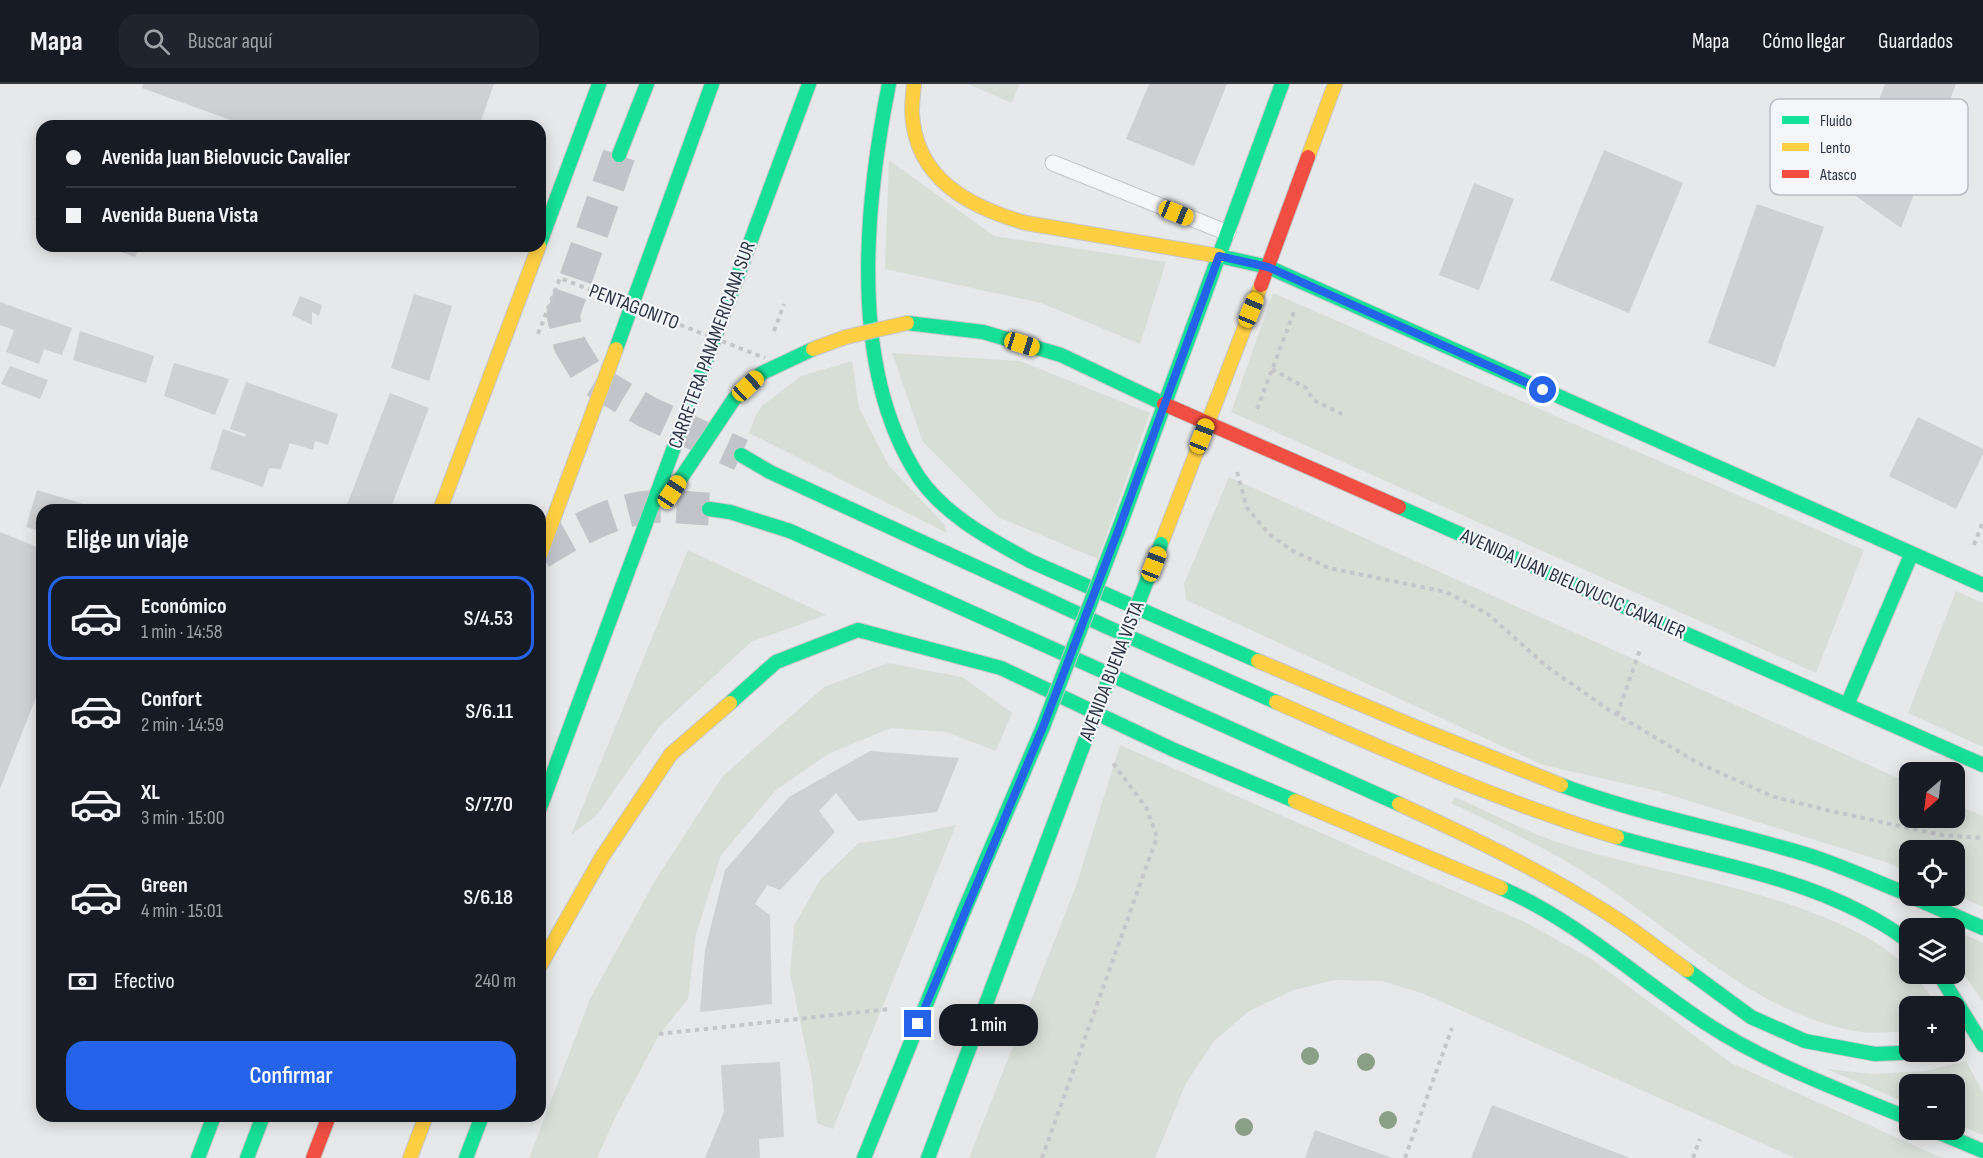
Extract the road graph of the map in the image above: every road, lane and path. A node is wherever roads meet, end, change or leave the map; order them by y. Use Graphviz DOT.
graph roads {
  1 [pos="599,84"];
  2 [pos="647,84"];
  3 [pos="712,84"];
  4 [pos="809,84"];
  5 [pos="889,84"];
  6 [pos="914,84"];
  7 [pos="1282,84"];
  8 [pos="1335,84"];
  9 [pos="619,155"];
  10 [pos="1053,164"];
  11 [pos="546,225"];
  12 [pos="1228,234"];
  13 [pos="536,252"];
  14 [pos="1219,256"];
  15 [pos="1268,267"];
  16 [pos="1305,283"];
  17 [pos="538,334"];
  18 [pos="765,358"];
  19 [pos="1272,369"];
  20 [pos="1164,404"];
  21 [pos="1255,414"];
  22 [pos="1342,414"];
  23 [pos="1207,422"];
  24 [pos="741,455"];
  25 [pos="1235,466"];
  26 [pos="442,504"];
  27 [pos="709,509"];
  28 [pos="546,539"];
  29 [pos="1911,555"];
  30 [pos="1983,585"];
  31 [pos="1642,643"];
  32 [pos="579,704"];
  33 [pos="1847,705"];
  34 [pos="1617,715"];
  35 [pos="1109,759"];
  36 [pos="1983,765"];
  37 [pos="546,792"];
  38 [pos="1983,838"];
  39 [pos="1899,891"];
  40 [pos="1934,906"];
  41 [pos="1983,928"];
  42 [pos="1899,934"];
  43 [pos="546,955"];
  44 [pos="1946,984"];
  45 [pos="925,1005"];
  46 [pos="1452,1028"];
  47 [pos="659,1034"];
  48 [pos="1982,1040"];
  49 [pos="1965,1042"];
  50 [pos="1899,1053"];
  51 [pos="1899,1114"];
  52 [pos="212,1122"];
  53 [pos="261,1122"];
  54 [pos="327,1122"];
  55 [pos="424,1122"];
  56 [pos="480,1122"];
  57 [pos="1700,1139"];
  58 [pos="1957,1140"];
  59 [pos="1983,1151"];
  60 [pos="198,1158"];
  61 [pos="247,1158"];
  62 [pos="313,1158"];
  63 [pos="410,1158"];
  64 [pos="466,1158"];
  65 [pos="864,1158"];
  66 [pos="928,1158"];
  67 [pos="1042,1158"];
  68 [pos="1405,1158"];
  69 [pos="1693,1158"];
  1 -- 11 [label="main road"];
  2 -- 9 [label="main road"];
  3 -- 28 [label="main road"];
  4 -- 32 [label="main road, CARRETERA PANAMERICANA SUR"];
  5 -- 39 [label="main road"];
  6 -- 14 [label="main road"];
  7 -- 12 [label="main road"];
  8 -- 15 [label="main road, AVENIDA BUENA VISTA"];
  10 -- 12 [label="lane"];
  12 -- 14 [label="main road"];
  13 -- 26 [label="main road"];
  14 -- 15 [label="main road"];
  14 -- 20 [label="main road"];
  15 -- 16 [label="main road"];
  15 -- 23 [label="main road, AVENIDA BUENA VISTA"];
  16 -- 19 [label="path"];
  16 -- 29 [label="main road"];
  17 -- 18 [label="path, PENTAGONITO, bridge"];
  19 -- 21 [label="path"];
  19 -- 22 [label="path"];
  20 -- 23 [label="main road, AVENIDA JUAN BIELOVUCIC CAVALIER"];
  20 -- 32 [label="main road, AVENIDA JUAN BIELOVUCIC CAVALIER, bridge"];
  20 -- 45 [label="main road, bridge"];
  23 -- 33 [label="main road, AVENIDA JUAN BIELOVUCIC CAVALIER"];
  23 -- 66 [label="main road, AVENIDA BUENA VISTA, bridge"];
  24 -- 42 [label="main road"];
  25 -- 34 [label="path"];
  27 -- 50 [label="main road"];
  29 -- 30 [label="main road"];
  29 -- 33 [label="main road"];
  31 -- 34 [label="path"];
  32 -- 37 [label="main road, CARRETERA PANAMERICANA SUR"];
  33 -- 36 [label="main road, AVENIDA JUAN BIELOVUCIC CAVALIER"];
  34 -- 38 [label="path"];
  35 -- 67 [label="path"];
  40 -- 41 [label="main road"];
  43 -- 51 [label="main road"];
  44 -- 48 [label="main road"];
  45 -- 47 [label="path"];
  45 -- 65 [label="main road"];
  46 -- 68 [label="path"];
  48 -- 49 [label="main road"];
  52 -- 60 [label="main road"];
  53 -- 61 [label="main road"];
  54 -- 62 [label="main road"];
  55 -- 63 [label="main road"];
  56 -- 64 [label="main road"];
  57 -- 69 [label="path"];
  58 -- 59 [label="main road"];
}
